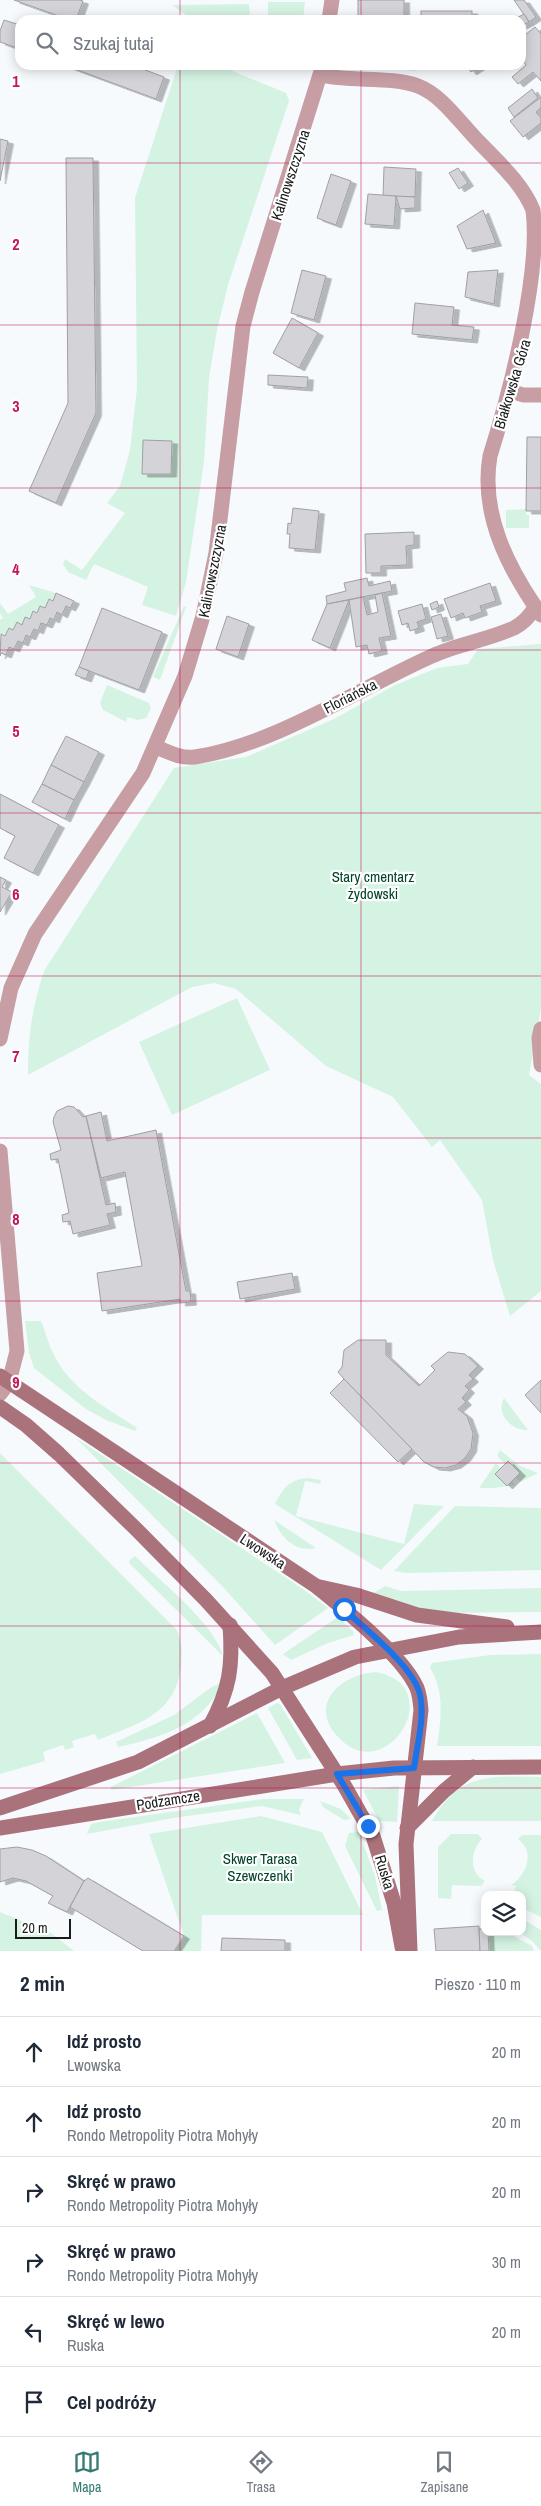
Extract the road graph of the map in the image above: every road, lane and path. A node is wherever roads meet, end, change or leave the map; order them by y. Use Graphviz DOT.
graph roads {
  1 [pos="332,0"];
  2 [pos="330,15"];
  3 [pos="322,70"];
  4 [pos="511,391"];
  5 [pos="541,395"];
  6 [pos="538,611"];
  7 [pos="156,746"];
  8 [pos="541,1028"];
  9 [pos="0,1039"];
  10 [pos="541,1065"];
  11 [pos="0,1151"];
  12 [pos="5,1379"];
  13 [pos="0,1394"];
  14 [pos="0,1407"];
  15 [pos="316,1586"];
  16 [pos="230,1625"];
  17 [pos="541,1632"];
  18 [pos="387,1650"];
  19 [pos="282,1688"];
  20 [pos="210,1726"];
  21 [pos="473,1767"];
  22 [pos="541,1767"];
  23 [pos="414,1768"];
  24 [pos="337,1774"];
  25 [pos="0,1808"];
  26 [pos="0,1828"];
  27 [pos="407,1828"];
  28 [pos="403,1951"];
  29 [pos="410,1951"];
  1 -- 2 [label="street"];
  3 -- 4 [label="street, Białkowska Góra"];
  3 -- 7 [label="street, Kalinowszczyzna"];
  4 -- 5 [label="street"];
  4 -- 6 [label="street, Białkowska Góra"];
  6 -- 7 [label="street, Floriańska"];
  7 -- 9 [label="street, Kalinowszczyzna"];
  8 -- 10 [label="street"];
  11 -- 12 [label="street"];
  12 -- 13 [label="street"];
  12 -- 15 [label="main road, Lwowska"];
  14 -- 16 [label="main road"];
  15 -- 17 [label="main road"];
  15 -- 18 [label="main road, Lwowska"];
  16 -- 19 [label="main road"];
  16 -- 20 [label="main road"];
  17 -- 18 [label="main road"];
  18 -- 19 [label="main road"];
  18 -- 23 [label="main road, Lwowska"];
  19 -- 20 [label="main road"];
  19 -- 24 [label="main road, Ruska"];
  20 -- 25 [label="main road"];
  21 -- 22 [label="main road"];
  21 -- 23 [label="main road"];
  21 -- 27 [label="main road"];
  23 -- 24 [label="main road, Podzamcze"];
  23 -- 27 [label="main road, Ruska"];
  24 -- 26 [label="main road, Podzamcze"];
  24 -- 28 [label="main road, Ruska"];
  27 -- 29 [label="main road, Ruska"];
}
